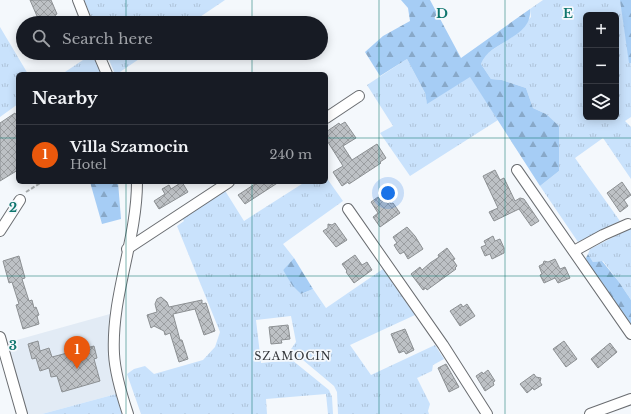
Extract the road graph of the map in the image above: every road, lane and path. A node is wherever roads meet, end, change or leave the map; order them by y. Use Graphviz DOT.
graph roads {
  1 [pos="78,0"];
  2 [pos="84,16"];
  3 [pos="101,60"];
  4 [pos="106,72"];
  5 [pos="359,96"];
  6 [pos="328,117"];
  7 [pos="517,170"];
  8 [pos="39,184"];
  9 [pos="137,184"];
  10 [pos="226,184"];
  11 [pos="20,200"];
  12 [pos="348,209"];
  13 [pos="628,224"];
  14 [pos="0,231"];
  15 [pos="127,249"];
  16 [pos="574,251"];
  17 [pos="631,334"];
  18 [pos="0,337"];
  19 [pos="631,399"];
  20 [pos="22,414"];
  21 [pos="128,414"];
  22 [pos="487,414"];
  23 [pos="590,414"];
  1 -- 2 [label="street"];
  3 -- 4 [label="street"];
  5 -- 6 [label="street"];
  7 -- 16 [label="street"];
  8 -- 11 [label="path"];
  9 -- 15 [label="street"];
  10 -- 15 [label="street"];
  11 -- 14 [label="street"];
  12 -- 22 [label="street"];
  13 -- 16 [label="street"];
  15 -- 21 [label="street"];
  16 -- 17 [label="street"];
  18 -- 20 [label="street"];
  19 -- 23 [label="street"];
}
